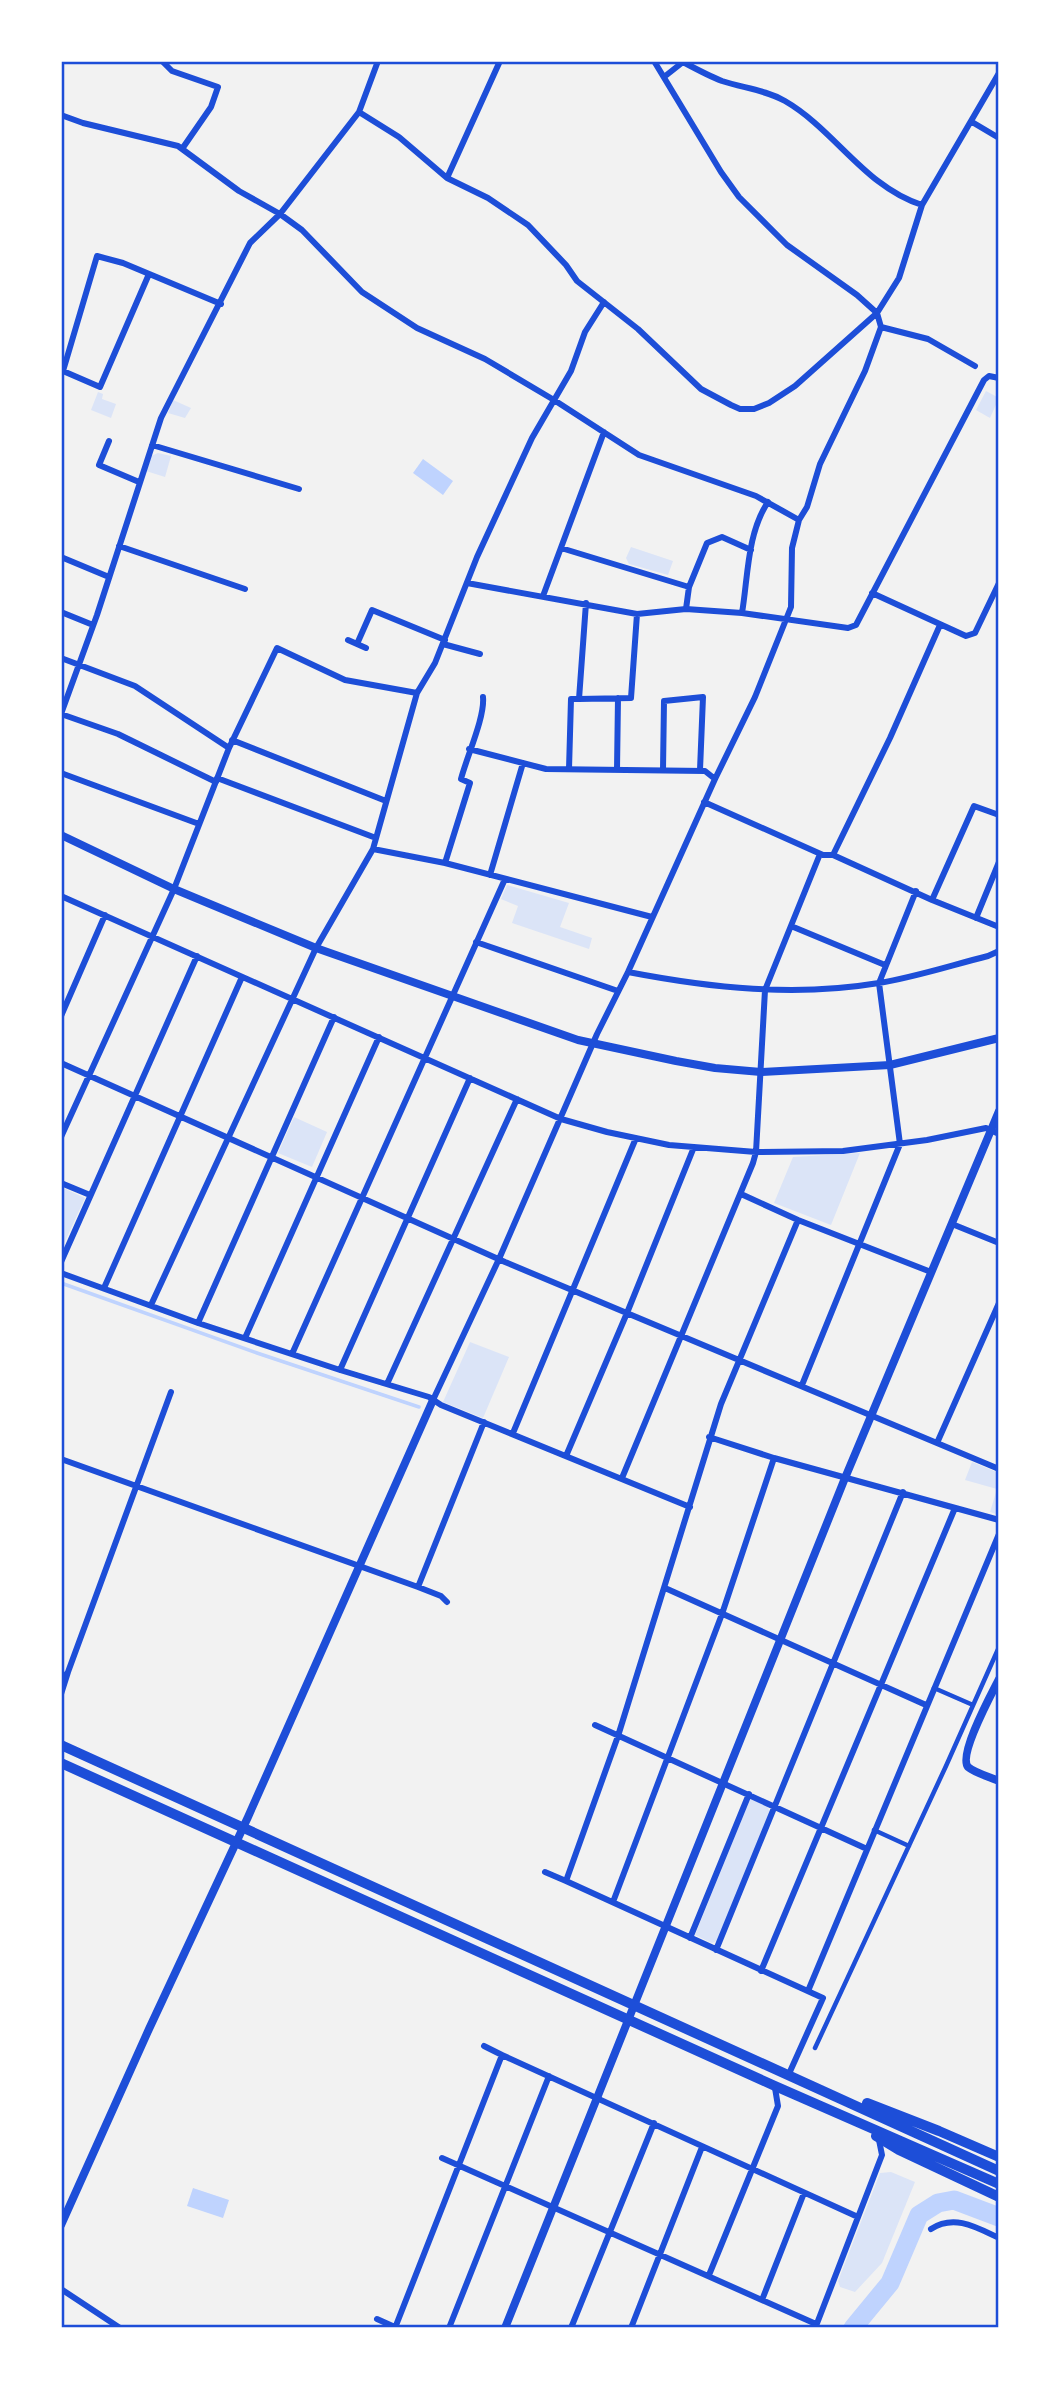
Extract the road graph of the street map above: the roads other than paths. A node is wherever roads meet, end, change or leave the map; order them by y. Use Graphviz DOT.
graph roads {
  1 [pos="162,61"];
  2 [pos="378,61"];
  3 [pos="500,61"];
  4 [pos="654,61"];
  5 [pos="699,61"];
  6 [pos="695,68"];
  7 [pos="999,73"];
  8 [pos="664,77"];
  9 [pos="359,111"];
  10 [pos="61,115"];
  11 [pos="972,122"];
  12 [pos="999,138"];
  13 [pos="182,149"];
  14 [pos="447,177"];
  15 [pos="922,205"];
  16 [pos="280,214"];
  17 [pos="149,274"];
  18 [pos="604,302"];
  19 [pos="220,304"];
  20 [pos="877,313"];
  21 [pos="881,327"];
  22 [pos="975,366"];
  23 [pos="999,378"];
  24 [pos="554,400"];
  25 [pos="604,432"];
  26 [pos="109,441"];
  27 [pos="152,445"];
  28 [pos="139,482"];
  29 [pos="299,489"];
  30 [pos="768,502"];
  31 [pos="799,520"];
  32 [pos="119,546"];
  33 [pos="561,548"];
  34 [pos="751,550"];
  35 [pos="61,557"];
  36 [pos="109,577"];
  37 [pos="467,583"];
  38 [pos="999,583"];
  39 [pos="689,587"];
  40 [pos="245,589"];
  41 [pos="872,593"];
  42 [pos="542,596"];
  43 [pos="586,603"];
  44 [pos="686,609"];
  45 [pos="61,612"];
  46 [pos="742,613"];
  47 [pos="638,614"];
  48 [pos="786,620"];
  49 [pos="93,625"];
  50 [pos="940,625"];
  51 [pos="348,640"];
  52 [pos="444,642"];
  53 [pos="358,644"];
  54 [pos="366,648"];
  55 [pos="480,654"];
  56 [pos="61,658"];
  57 [pos="79,665"];
  58 [pos="416,693"];
  59 [pos="483,697"];
  60 [pos="618,698"];
  61 [pos="579,699"];
  62 [pos="61,714"];
  63 [pos="232,740"];
  64 [pos="229,748"];
  65 [pos="469,749"];
  66 [pos="523,763"];
  67 [pos="569,769"];
  68 [pos="617,769"];
  69 [pos="663,770"];
  70 [pos="700,770"];
  71 [pos="61,772"];
  72 [pos="715,779"];
  73 [pos="216,780"];
  74 [pos="386,801"];
  75 [pos="704,802"];
  76 [pos="999,815"];
  77 [pos="199,824"];
  78 [pos="61,835"];
  79 [pos="376,838"];
  80 [pos="373,849"];
  81 [pos="820,854"];
  82 [pos="833,855"];
  83 [pos="999,862"];
  84 [pos="444,863"];
  85 [pos="491,875"];
  86 [pos="505,879"];
  87 [pos="174,889"];
  88 [pos="916,891"];
  89 [pos="61,896"];
  90 [pos="932,900"];
  91 [pos="105,915"];
  92 [pos="652,917"];
  93 [pos="976,918"];
  94 [pos="791,926"];
  95 [pos="999,927"];
  96 [pos="152,936"];
  97 [pos="476,942"];
  98 [pos="316,948"];
  99 [pos="999,951"];
  100 [pos="197,956"];
  101 [pos="885,965"];
  102 [pos="628,972"];
  103 [pos="243,976"];
  104 [pos="879,983"];
  105 [pos="765,990"];
  106 [pos="618,991"];
  107 [pos="452,997"];
  108 [pos="292,999"];
  109 [pos="61,1016"];
  110 [pos="334,1017"];
  111 [pos="379,1037"];
  112 [pos="999,1038"];
  113 [pos="592,1044"];
  114 [pos="425,1058"];
  115 [pos="61,1063"];
  116 [pos="890,1065"];
  117 [pos="761,1072"];
  118 [pos="90,1076"];
  119 [pos="470,1078"];
  120 [pos="134,1096"];
  121 [pos="517,1099"];
  122 [pos="999,1111"];
  123 [pos="180,1116"];
  124 [pos="561,1119"];
  125 [pos="995,1132"];
  126 [pos="61,1137"];
  127 [pos="228,1138"];
  128 [pos="636,1138"];
  129 [pos="900,1144"];
  130 [pos="694,1147"];
  131 [pos="756,1152"];
  132 [pos="271,1157"];
  133 [pos="316,1177"];
  134 [pos="61,1183"];
  135 [pos="741,1194"];
  136 [pos="90,1195"];
  137 [pos="362,1198"];
  138 [pos="409,1219"];
  139 [pos="799,1220"];
  140 [pos="952,1224"];
  141 [pos="454,1239"];
  142 [pos="860,1242"];
  143 [pos="999,1243"];
  144 [pos="499,1259"];
  145 [pos="61,1262"];
  146 [pos="931,1272"];
  147 [pos="61,1273"];
  148 [pos="104,1288"];
  149 [pos="572,1290"];
  150 [pos="999,1303"];
  151 [pos="151,1305"];
  152 [pos="627,1313"];
  153 [pos="198,1323"];
  154 [pos="681,1336"];
  155 [pos="245,1338"];
  156 [pos="292,1354"];
  157 [pos="739,1360"];
  158 [pos="340,1370"];
  159 [pos="387,1384"];
  160 [pos="802,1385"];
  161 [pos="171,1392"];
  162 [pos="433,1400"];
  163 [pos="872,1415"];
  164 [pos="484,1422"];
  165 [pos="513,1433"];
  166 [pos="709,1437"];
  167 [pos="937,1443"];
  168 [pos="566,1456"];
  169 [pos="774,1458"];
  170 [pos="61,1459"];
  171 [pos="999,1469"];
  172 [pos="622,1478"];
  173 [pos="845,1478"];
  174 [pos="135,1486"];
  175 [pos="903,1492"];
  176 [pos="691,1507"];
  177 [pos="955,1508"];
  178 [pos="999,1520"];
  179 [pos="999,1534"];
  180 [pos="359,1567"];
  181 [pos="418,1587"];
  182 [pos="665,1588"];
  183 [pos="447,1602"];
  184 [pos="723,1614"];
  185 [pos="781,1640"];
  186 [pos="999,1647"];
  187 [pos="833,1663"];
  188 [pos="68,1672"];
  189 [pos="999,1679"];
  190 [pos="61,1681"];
  191 [pos="880,1685"];
  192 [pos="934,1688"];
  193 [pos="61,1694"];
  194 [pos="926,1705"];
  195 [pos="973,1705"];
  196 [pos="595,1725"];
  197 [pos="618,1736"];
  198 [pos="61,1745"];
  199 [pos="668,1758"];
  200 [pos="61,1763"];
  201 [pos="999,1781"];
  202 [pos="723,1782"];
  203 [pos="749,1794"];
  204 [pos="775,1807"];
  205 [pos="244,1827"];
  206 [pos="821,1828"];
  207 [pos="874,1830"];
  208 [pos="236,1843"];
  209 [pos="909,1846"];
  210 [pos="867,1849"];
  211 [pos="545,1872"];
  212 [pos="566,1881"];
  213 [pos="613,1902"];
  214 [pos="666,1927"];
  215 [pos="690,1938"];
  216 [pos="716,1950"];
  217 [pos="761,1971"];
  218 [pos="808,1991"];
  219 [pos="634,2005"];
  220 [pos="628,2019"];
  221 [pos="484,2046"];
  222 [pos="815,2048"];
  223 [pos="502,2055"];
  224 [pos="549,2076"];
  225 [pos="788,2076"];
  226 [pos="775,2086"];
  227 [pos="598,2097"];
  228 [pos="840,2098"];
  229 [pos="851,2119"];
  230 [pos="654,2123"];
  231 [pos="879,2138"];
  232 [pos="702,2147"];
  233 [pos="999,2157"];
  234 [pos="442,2158"];
  235 [pos="460,2165"];
  236 [pos="752,2169"];
  237 [pos="999,2171"];
  238 [pos="999,2184"];
  239 [pos="506,2186"];
  240 [pos="804,2193"];
  241 [pos="999,2197"];
  242 [pos="554,2207"];
  243 [pos="858,2217"];
  244 [pos="61,2225"];
  245 [pos="931,2229"];
  246 [pos="610,2233"];
  247 [pos="999,2238"];
  248 [pos="660,2255"];
  249 [pos="709,2275"];
  250 [pos="61,2289"];
  251 [pos="762,2300"];
  252 [pos="377,2319"];
  253 [pos="816,2326"];
  254 [pos="396,2327"];
  255 [pos="120,2328"];
  256 [pos="449,2328"];
  257 [pos="505,2328"];
  258 [pos="571,2328"];
  259 [pos="631,2328"];
  1 -- 13 [label="street"];
  2 -- 9 [label="street"];
  3 -- 14 [label="street"];
  4 -- 8 [label="street"];
  5 -- 6 [label="street"];
  6 -- 8 [label="street"];
  6 -- 15 [label="street"];
  7 -- 11 [label="street"];
  8 -- 20 [label="street"];
  9 -- 14 [label="street"];
  9 -- 16 [label="street"];
  10 -- 13 [label="street"];
  11 -- 12 [label="street"];
  11 -- 15 [label="street"];
  13 -- 16 [label="street"];
  14 -- 18 [label="street"];
  15 -- 20 [label="street"];
  16 -- 19 [label="street"];
  16 -- 24 [label="street"];
  17 -- 17 [label="street"];
  17 -- 19 [label="street"];
  18 -- 20 [label="street"];
  18 -- 24 [label="street"];
  19 -- 27 [label="street"];
  20 -- 21 [label="street"];
  21 -- 22 [label="street"];
  21 -- 31 [label="street"];
  23 -- 41 [label="street"];
  24 -- 25 [label="street"];
  24 -- 37 [label="street"];
  25 -- 30 [label="street"];
  25 -- 33 [label="street"];
  26 -- 28 [label="street"];
  27 -- 28 [label="street"];
  27 -- 29 [label="street"];
  28 -- 32 [label="street"];
  30 -- 31 [label="street"];
  30 -- 34 [label="street"];
  31 -- 48 [label="street"];
  32 -- 36 [label="street"];
  32 -- 40 [label="street"];
  33 -- 39 [label="street"];
  33 -- 42 [label="street"];
  34 -- 39 [label="street"];
  34 -- 46 [label="street"];
  35 -- 36 [label="street"];
  36 -- 49 [label="street"];
  37 -- 42 [label="street"];
  37 -- 52 [label="street"];
  38 -- 50 [label="street"];
  39 -- 44 [label="street"];
  41 -- 48 [label="street"];
  41 -- 50 [label="street"];
  42 -- 43 [label="street"];
  43 -- 47 [label="street"];
  43 -- 61 [label="street"];
  44 -- 46 [label="street"];
  44 -- 47 [label="street"];
  45 -- 49 [label="street"];
  46 -- 48 [label="street"];
  47 -- 60 [label="street"];
  48 -- 72 [label="street"];
  49 -- 57 [label="street"];
  50 -- 82 [label="street"];
  51 -- 53 [label="street"];
  52 -- 53 [label="street"];
  52 -- 55 [label="street"];
  52 -- 58 [label="street"];
  53 -- 54 [label="street"];
  56 -- 57 [label="street"];
  57 -- 62 [label="street"];
  57 -- 64 [label="street"];
  58 -- 63 [label="street"];
  58 -- 74 [label="street"];
  59 -- 65 [label="street"];
  60 -- 61 [label="street"];
  60 -- 68 [label="street"];
  61 -- 67 [label="street"];
  62 -- 73 [label="street"];
  63 -- 64 [label="street"];
  63 -- 74 [label="street"];
  64 -- 73 [label="street"];
  65 -- 66 [label="street"];
  65 -- 84 [label="street"];
  66 -- 67 [label="street"];
  66 -- 85 [label="street"];
  67 -- 68 [label="street"];
  68 -- 69 [label="street"];
  69 -- 70 [label="street"];
  69 -- 70 [label="street"];
  70 -- 72 [label="street"];
  71 -- 77 [label="street"];
  72 -- 75 [label="street"];
  73 -- 77 [label="street"];
  73 -- 79 [label="street"];
  74 -- 79 [label="street"];
  75 -- 81 [label="street"];
  75 -- 92 [label="street"];
  76 -- 90 [label="street"];
  77 -- 87 [label="street"];
  78 -- 87 [label="street"];
  79 -- 80 [label="street"];
  80 -- 84 [label="street"];
  80 -- 98 [label="street"];
  81 -- 82 [label="street"];
  81 -- 94 [label="street"];
  82 -- 88 [label="street"];
  83 -- 93 [label="street"];
  84 -- 85 [label="street"];
  85 -- 86 [label="street"];
  86 -- 92 [label="street"];
  86 -- 97 [label="street"];
  87 -- 96 [label="street"];
  87 -- 98 [label="street"];
  88 -- 90 [label="street"];
  88 -- 101 [label="street"];
  89 -- 91 [label="street"];
  90 -- 93 [label="street"];
  91 -- 96 [label="street"];
  91 -- 109 [label="street"];
  92 -- 102 [label="street"];
  93 -- 95 [label="street"];
  94 -- 101 [label="street"];
  94 -- 105 [label="street"];
  96 -- 100 [label="street"];
  96 -- 118 [label="street"];
  97 -- 106 [label="street"];
  97 -- 107 [label="street"];
  98 -- 107 [label="street"];
  98 -- 108 [label="street"];
  99 -- 104 [label="street"];
  100 -- 103 [label="street"];
  100 -- 120 [label="street"];
  101 -- 104 [label="street"];
  102 -- 105 [label="street"];
  102 -- 106 [label="street"];
  103 -- 108 [label="street"];
  103 -- 123 [label="street"];
  104 -- 105 [label="street"];
  104 -- 116 [label="street"];
  105 -- 117 [label="street"];
  106 -- 113 [label="street"];
  107 -- 113 [label="street"];
  107 -- 114 [label="street"];
  108 -- 110 [label="street"];
  108 -- 127 [label="street"];
  110 -- 111 [label="street"];
  110 -- 132 [label="street"];
  111 -- 114 [label="street"];
  111 -- 133 [label="street"];
  112 -- 116 [label="street"];
  113 -- 117 [label="street"];
  113 -- 124 [label="street"];
  114 -- 119 [label="street"];
  114 -- 137 [label="street"];
  115 -- 118 [label="street"];
  116 -- 117 [label="street"];
  116 -- 129 [label="street"];
  117 -- 131 [label="street"];
  118 -- 120 [label="street"];
  118 -- 126 [label="street"];
  119 -- 121 [label="street"];
  119 -- 138 [label="street"];
  120 -- 123 [label="street"];
  120 -- 136 [label="street"];
  121 -- 124 [label="street"];
  121 -- 141 [label="street"];
  122 -- 125 [label="street"];
  123 -- 127 [label="street"];
  123 -- 148 [label="street"];
  124 -- 128 [label="street"];
  124 -- 144 [label="street"];
  125 -- 129 [label="street"];
  125 -- 140 [label="street"];
  127 -- 132 [label="street"];
  127 -- 151 [label="street"];
  128 -- 130 [label="street"];
  128 -- 149 [label="street"];
  129 -- 131 [label="street"];
  129 -- 142 [label="street"];
  130 -- 131 [label="street"];
  130 -- 152 [label="street"];
  131 -- 135 [label="street"];
  132 -- 133 [label="street"];
  132 -- 153 [label="street"];
  133 -- 137 [label="street"];
  133 -- 155 [label="street"];
  134 -- 136 [label="street"];
  135 -- 139 [label="street"];
  135 -- 154 [label="street"];
  136 -- 145 [label="street"];
  137 -- 138 [label="street"];
  137 -- 156 [label="street"];
  138 -- 141 [label="street"];
  138 -- 158 [label="street"];
  139 -- 142 [label="street"];
  139 -- 157 [label="street"];
  140 -- 143 [label="street"];
  140 -- 146 [label="street"];
  141 -- 144 [label="street"];
  141 -- 159 [label="street"];
  142 -- 146 [label="street"];
  142 -- 160 [label="street"];
  144 -- 149 [label="street"];
  144 -- 162 [label="street"];
  146 -- 163 [label="street"];
  147 -- 148 [label="street"];
  148 -- 151 [label="street"];
  149 -- 152 [label="street"];
  149 -- 165 [label="street"];
  150 -- 167 [label="street"];
  151 -- 153 [label="street"];
  152 -- 154 [label="street"];
  152 -- 168 [label="street"];
  153 -- 155 [label="street"];
  154 -- 157 [label="street"];
  154 -- 172 [label="street"];
  155 -- 156 [label="street"];
  156 -- 158 [label="street"];
  157 -- 160 [label="street"];
  157 -- 166 [label="street"];
  158 -- 159 [label="street"];
  159 -- 162 [label="street"];
  160 -- 163 [label="street"];
  161 -- 174 [label="street"];
  162 -- 164 [label="street"];
  162 -- 180 [label="street"];
  163 -- 167 [label="street"];
  163 -- 173 [label="street"];
  164 -- 165 [label="street"];
  164 -- 181 [label="street"];
  165 -- 168 [label="street"];
  166 -- 169 [label="street"];
  166 -- 176 [label="street"];
  167 -- 171 [label="street"];
  168 -- 172 [label="street"];
  169 -- 173 [label="street"];
  169 -- 184 [label="street"];
  170 -- 174 [label="street"];
  172 -- 176 [label="street"];
  173 -- 175 [label="street"];
  173 -- 185 [label="street"];
  174 -- 180 [label="street"];
  174 -- 188 [label="street"];
  175 -- 177 [label="street"];
  175 -- 187 [label="street"];
  176 -- 182 [label="street"];
  177 -- 178 [label="street"];
  177 -- 191 [label="street"];
  179 -- 192 [label="street"];
  180 -- 181 [label="street"];
  180 -- 205 [label="street"];
  181 -- 183 [label="street"];
  182 -- 184 [label="street"];
  182 -- 197 [label="street"];
  184 -- 185 [label="street"];
  184 -- 199 [label="street"];
  185 -- 187 [label="street"];
  185 -- 202 [label="street"];
  186 -- 195 [label="street"];
  187 -- 191 [label="street"];
  187 -- 204 [label="street"];
  188 -- 190 [label="street"];
  188 -- 193 [label="street"];
  189 -- 201 [label="street"];
  191 -- 194 [label="street"];
  191 -- 206 [label="street"];
  192 -- 194 [label="street"];
  192 -- 195 [label="street"];
  194 -- 207 [label="street"];
  195 -- 209 [label="street"];
  196 -- 197 [label="street"];
  197 -- 199 [label="street"];
  197 -- 212 [label="street"];
  198 -- 205 [label="highway"];
  199 -- 202 [label="street"];
  199 -- 213 [label="street"];
  200 -- 208 [label="highway"];
  202 -- 203 [label="street"];
  202 -- 214 [label="street"];
  203 -- 204 [label="street"];
  203 -- 215 [label="street"];
  204 -- 206 [label="street"];
  204 -- 216 [label="street"];
  205 -- 208 [label="street"];
  205 -- 219 [label="highway"];
  206 -- 210 [label="street"];
  206 -- 217 [label="street"];
  207 -- 209 [label="street"];
  207 -- 210 [label="street"];
  208 -- 220 [label="highway"];
  208 -- 244 [label="street"];
  209 -- 222 [label="street"];
  210 -- 218 [label="street"];
  211 -- 212 [label="street"];
  212 -- 213 [label="street"];
  213 -- 214 [label="street"];
  214 -- 215 [label="street"];
  214 -- 219 [label="street"];
  215 -- 216 [label="street"];
  216 -- 217 [label="street"];
  217 -- 218 [label="street"];
  218 -- 225 [label="street"];
  219 -- 220 [label="street"];
  219 -- 225 [label="highway"];
  220 -- 226 [label="highway"];
  220 -- 227 [label="street"];
  221 -- 223 [label="street"];
  223 -- 224 [label="street"];
  223 -- 235 [label="street"];
  224 -- 227 [label="street"];
  224 -- 239 [label="street"];
  225 -- 228 [label="highway"];
  226 -- 229 [label="highway"];
  226 -- 236 [label="street"];
  227 -- 230 [label="street"];
  227 -- 242 [label="street"];
  228 -- 233 [label="highway"];
  228 -- 237 [label="highway"];
  229 -- 231 [label="highway"];
  229 -- 238 [label="highway"];
  230 -- 232 [label="street"];
  230 -- 246 [label="street"];
  231 -- 241 [label="highway"];
  231 -- 243 [label="street"];
  232 -- 236 [label="street"];
  232 -- 248 [label="street"];
  234 -- 235 [label="street"];
  235 -- 239 [label="street"];
  235 -- 254 [label="street"];
  236 -- 240 [label="street"];
  236 -- 249 [label="street"];
  239 -- 242 [label="street"];
  239 -- 256 [label="street"];
  240 -- 243 [label="street"];
  240 -- 251 [label="street"];
  242 -- 246 [label="street"];
  242 -- 257 [label="street"];
  243 -- 253 [label="street"];
  245 -- 247 [label="street"];
  246 -- 248 [label="street"];
  246 -- 258 [label="street"];
  248 -- 249 [label="street"];
  248 -- 259 [label="street"];
  249 -- 251 [label="street"];
  250 -- 255 [label="street"];
  251 -- 253 [label="street"];
  252 -- 254 [label="street"];
}
